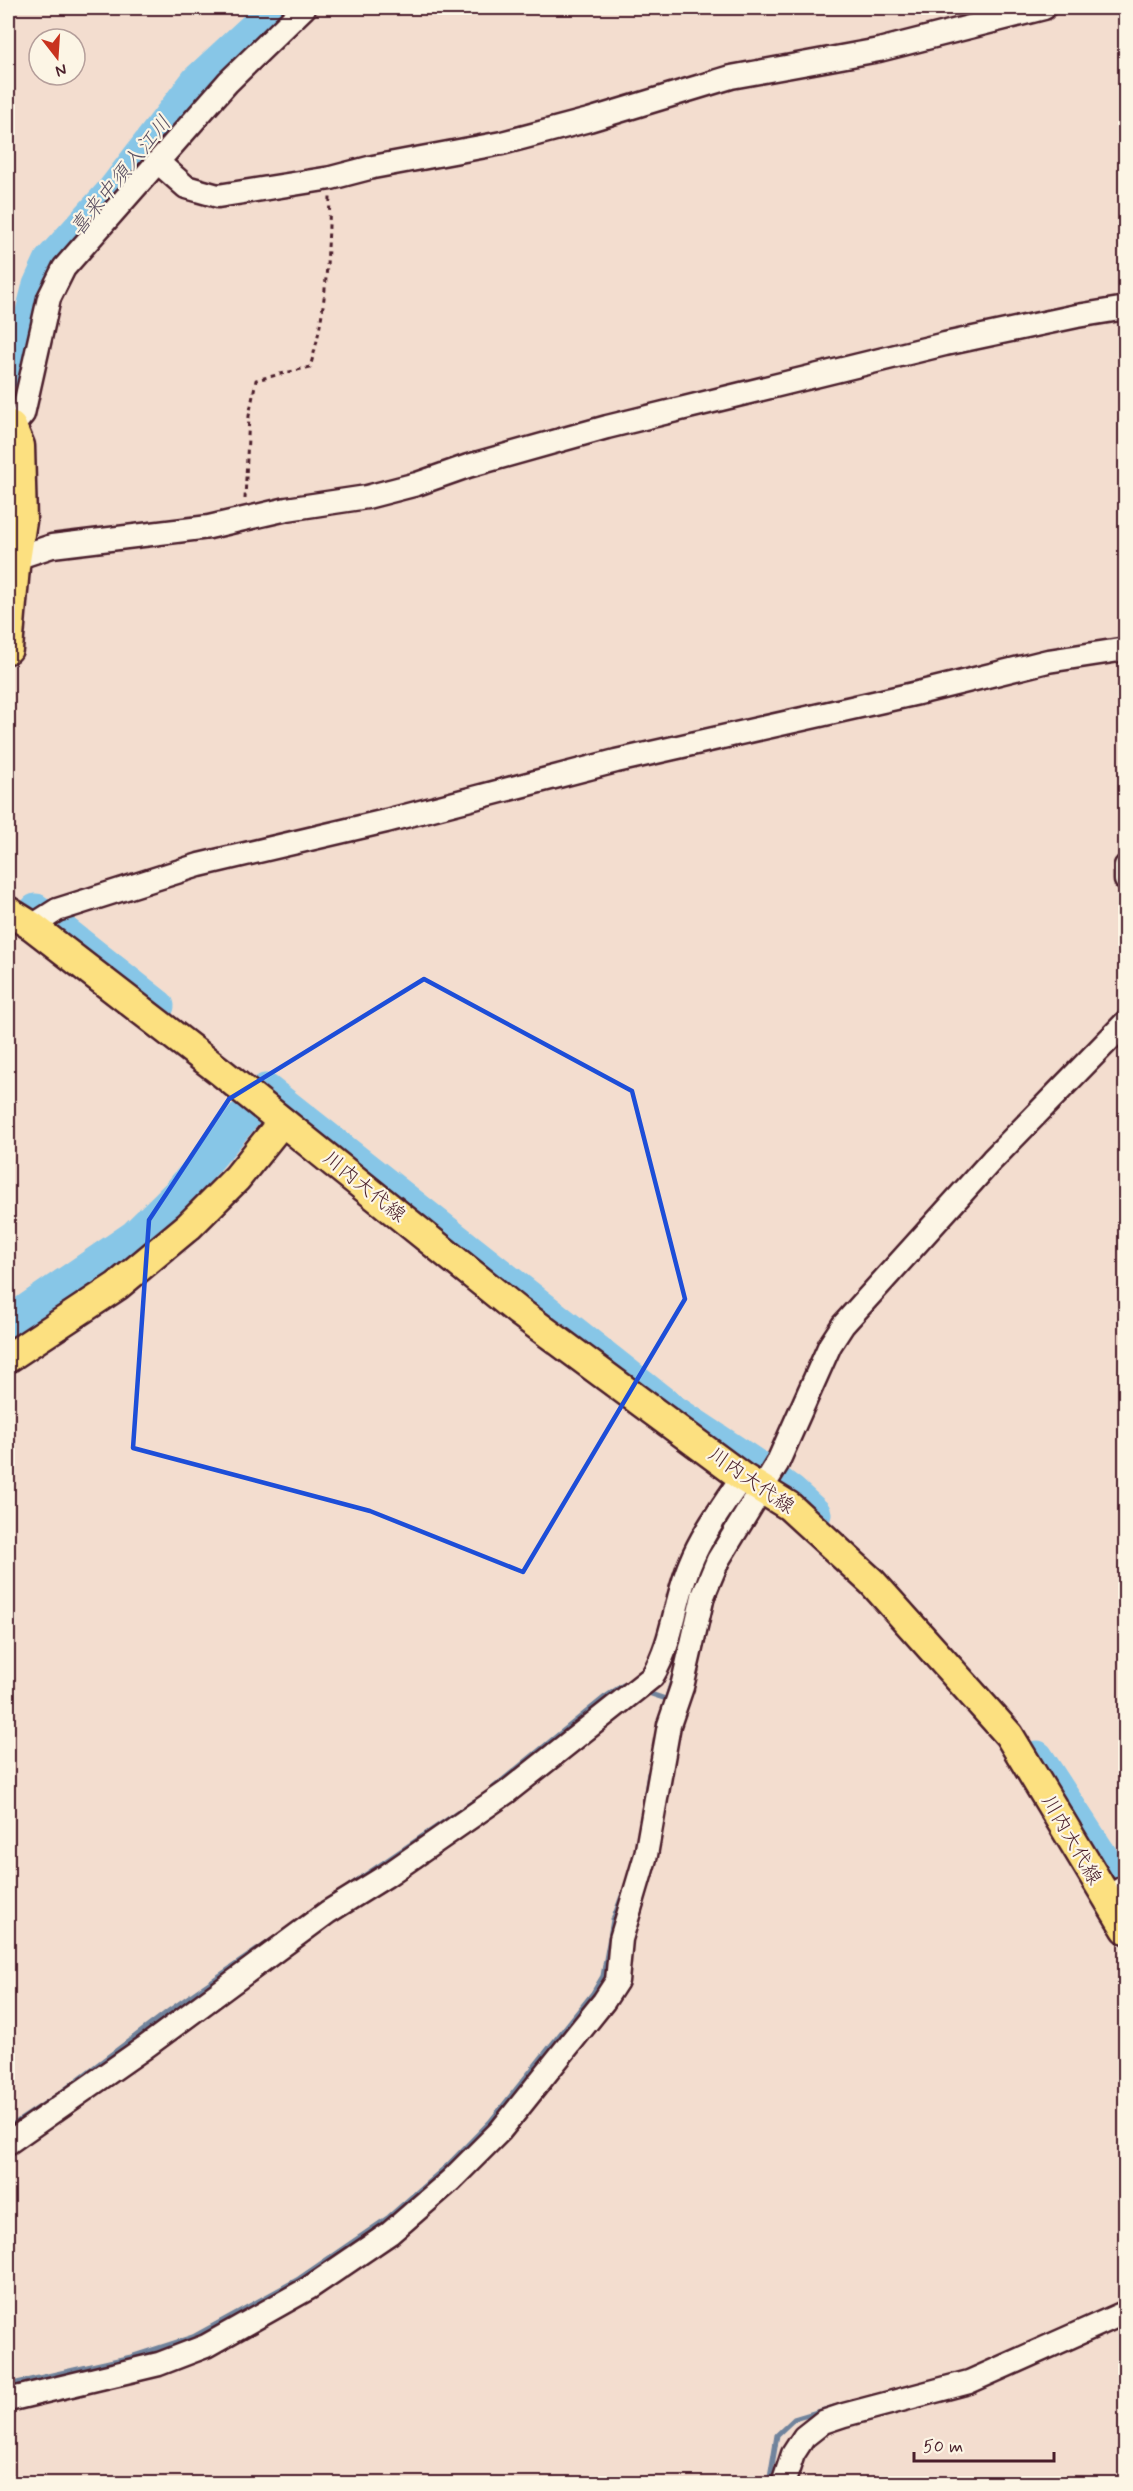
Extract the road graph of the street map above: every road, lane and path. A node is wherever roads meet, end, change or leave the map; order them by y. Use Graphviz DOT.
graph roads {
  1 [pos="304,8"];
  2 [pos="1044,8"];
  3 [pos="159,163"];
  4 [pos="331,177"];
  5 [pos="1125,308"];
  6 [pos="10,425"];
  7 [pos="244,518"];
  8 [pos="13,566"];
  9 [pos="8,649"];
  10 [pos="1125,649"];
  11 [pos="1125,866"];
  12 [pos="1125,880"];
  13 [pos="8,911"];
  14 [pos="33,924"];
  15 [pos="1125,1022"];
  16 [pos="282,1122"];
  17 [pos="8,1358"];
  18 [pos="758,1479"];
  19 [pos="1116,1892"];
  20 [pos="1125,1929"];
  21 [pos="8,2144"];
  22 [pos="1125,2312"];
  23 [pos="8,2400"];
  24 [pos="783,2484"];
  1 -- 3 [label="street"];
  2 -- 4 [label="street"];
  3 -- 4 [label="street"];
  3 -- 6 [label="street"];
  4 -- 7 [label="path"];
  5 -- 7 [label="street"];
  6 -- 8 [label="main road"];
  7 -- 8 [label="street"];
  8 -- 9 [label="main road"];
  10 -- 14 [label="street"];
  11 -- 12 [label="street"];
  13 -- 14 [label="main road, 川内大代線"];
  14 -- 16 [label="main road, 川内大代線"];
  15 -- 18 [label="street"];
  16 -- 17 [label="main road"];
  16 -- 18 [label="main road, 川内大代線"];
  18 -- 19 [label="main road, 川内大代線"];
  18 -- 21 [label="street"];
  18 -- 23 [label="street"];
  19 -- 20 [label="main road, 川内大代線"];
  22 -- 24 [label="street"];
}
